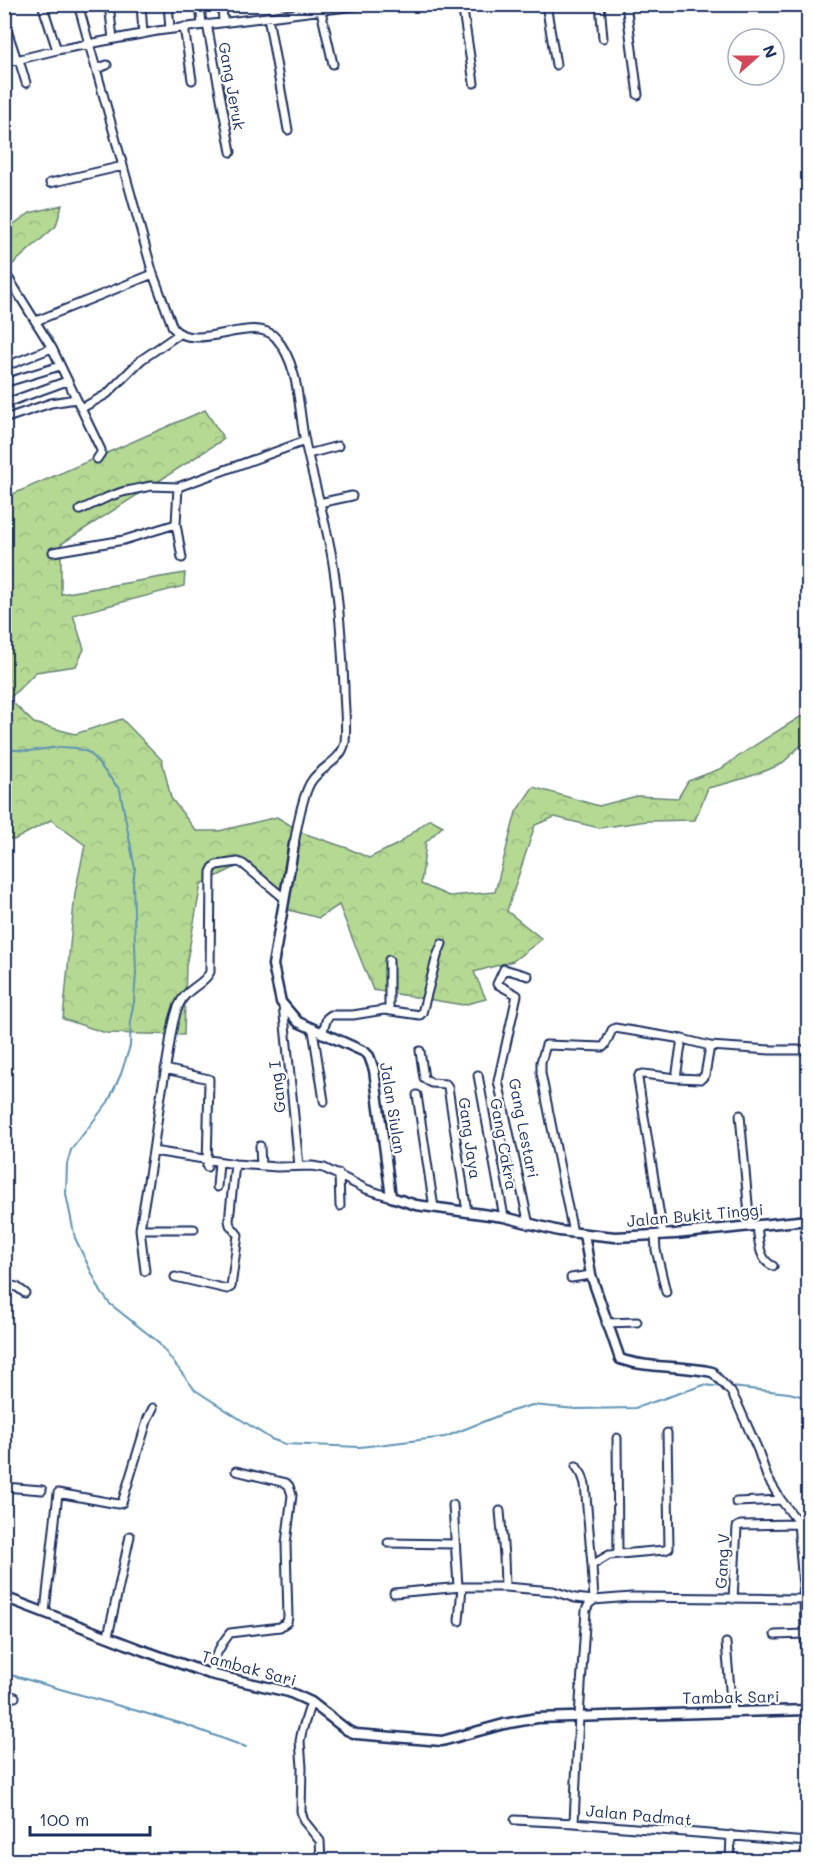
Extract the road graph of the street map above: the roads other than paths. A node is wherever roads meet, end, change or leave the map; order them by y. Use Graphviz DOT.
graph roads {
  1 [pos="42,4"];
  2 [pos="78,4"];
  3 [pos="109,4"];
  4 [pos="141,4"];
  5 [pos="168,4"];
  6 [pos="200,4"];
  7 [pos="222,4"];
  8 [pos="371,4"];
  9 [pos="462,4"];
  10 [pos="546,4"];
  11 [pos="600,4"];
  12 [pos="626,4"];
  13 [pos="321,11"];
  14 [pos="268,17"];
  15 [pos="4,21"];
  16 [pos="223,22"];
  17 [pos="205,24"];
  18 [pos="184,27"];
  19 [pos="170,29"];
  20 [pos="143,34"];
  21 [pos="603,38"];
  22 [pos="113,39"];
  23 [pos="89,43"];
  24 [pos="57,50"];
  25 [pos="18,60"];
  26 [pos="4,63"];
  27 [pos="333,64"];
  28 [pos="107,65"];
  29 [pos="555,65"];
  30 [pos="96,69"];
  31 [pos="192,80"];
  32 [pos="26,83"];
  33 [pos="474,83"];
  34 [pos="638,95"];
  35 [pos="288,130"];
  36 [pos="231,152"];
  37 [pos="123,165"];
  38 [pos="50,183"];
  39 [pos="4,271"];
  40 [pos="153,274"];
  41 [pos="36,321"];
  42 [pos="179,334"];
  43 [pos="52,348"];
  44 [pos="14,363"];
  45 [pos="60,366"];
  46 [pos="67,381"];
  47 [pos="4,383"];
  48 [pos="76,399"];
  49 [pos="9,402"];
  50 [pos="82,408"];
  51 [pos="4,418"];
  52 [pos="305,441"];
  53 [pos="338,446"];
  54 [pos="308,454"];
  55 [pos="97,459"];
  56 [pos="178,487"];
  57 [pos="352,496"];
  58 [pos="319,503"];
  59 [pos="80,510"];
  60 [pos="176,524"];
  61 [pos="53,552"];
  62 [pos="182,558"];
  63 [pos="294,844"];
  64 [pos="284,898"];
  65 [pos="442,944"];
  66 [pos="389,960"];
  67 [pos="528,976"];
  68 [pos="283,1005"];
  69 [pos="389,1010"];
  70 [pos="317,1032"];
  71 [pos="682,1039"];
  72 [pos="710,1046"];
  73 [pos="808,1050"];
  74 [pos="420,1051"];
  75 [pos="165,1069"];
  76 [pos="478,1075"];
  77 [pos="675,1078"];
  78 [pos="417,1095"];
  79 [pos="324,1101"];
  80 [pos="740,1115"];
  81 [pos="260,1146"];
  82 [pos="153,1151"];
  83 [pos="219,1162"];
  84 [pos="208,1163"];
  85 [pos="235,1164"];
  86 [pos="261,1166"];
  87 [pos="299,1166"];
  88 [pos="339,1174"];
  89 [pos="218,1187"];
  90 [pos="391,1197"];
  91 [pos="340,1206"];
  92 [pos="434,1208"];
  93 [pos="467,1212"];
  94 [pos="504,1217"];
  95 [pos="808,1220"];
  96 [pos="529,1224"];
  97 [pos="754,1226"];
  98 [pos="140,1229"];
  99 [pos="194,1229"];
  100 [pos="573,1233"];
  101 [pos="584,1234"];
  102 [pos="659,1235"];
  103 [pos="773,1266"];
  104 [pos="145,1270"];
  105 [pos="591,1275"];
  106 [pos="175,1277"];
  107 [pos="571,1278"];
  108 [pos="4,1284"];
  109 [pos="666,1292"];
  110 [pos="25,1293"];
  111 [pos="637,1322"];
  112 [pos="606,1323"];
  113 [pos="712,1372"];
  114 [pos="153,1408"];
  115 [pos="667,1433"];
  116 [pos="616,1438"];
  117 [pos="576,1466"];
  118 [pos="236,1471"];
  119 [pos="4,1487"];
  120 [pos="42,1490"];
  121 [pos="781,1500"];
  122 [pos="736,1502"];
  123 [pos="453,1505"];
  124 [pos="500,1511"];
  125 [pos="798,1524"];
  126 [pos="130,1536"];
  127 [pos="388,1543"];
  128 [pos="455,1544"];
  129 [pos="618,1554"];
  130 [pos="592,1565"];
  131 [pos="460,1587"];
  132 [pos="505,1587"];
  133 [pos="394,1593"];
  134 [pos="4,1597"];
  135 [pos="734,1599"];
  136 [pos="804,1599"];
  137 [pos="594,1600"];
  138 [pos="45,1612"];
  139 [pos="459,1621"];
  140 [pos="775,1635"];
  141 [pos="108,1636"];
  142 [pos="806,1637"];
  143 [pos="726,1643"];
  144 [pos="210,1674"];
  145 [pos="4,1695"];
  146 [pos="15,1697"];
  147 [pos="311,1702"];
  148 [pos="808,1710"];
  149 [pos="732,1712"];
  150 [pos="579,1716"];
  151 [pos="808,1731"];
  152 [pos="515,1820"];
  153 [pos="574,1823"];
  154 [pos="731,1835"];
  155 [pos="808,1842"];
  156 [pos="321,1860"];
  157 [pos="730,1860"];
  1 -- 24 [label="street"];
  2 -- 23 [label="street"];
  3 -- 22 [label="street"];
  4 -- 20 [label="street"];
  5 -- 19 [label="street"];
  6 -- 17 [label="street, Gang Jeruk"];
  7 -- 16 [label="street"];
  8 -- 13 [label="street"];
  9 -- 33 [label="street"];
  10 -- 29 [label="street"];
  11 -- 21 [label="street"];
  12 -- 34 [label="street"];
  13 -- 14 [label="street"];
  13 -- 27 [label="street"];
  14 -- 16 [label="street"];
  14 -- 35 [label="street"];
  15 -- 25 [label="street"];
  16 -- 17 [label="street"];
  17 -- 18 [label="street"];
  17 -- 36 [label="street, Gang Jeruk"];
  18 -- 19 [label="street"];
  18 -- 31 [label="street"];
  19 -- 20 [label="street"];
  20 -- 22 [label="street"];
  22 -- 23 [label="street"];
  23 -- 24 [label="street"];
  23 -- 30 [label="street"];
  24 -- 25 [label="street"];
  25 -- 26 [label="street"];
  25 -- 32 [label="street"];
  28 -- 30 [label="street"];
  30 -- 37 [label="street"];
  37 -- 38 [label="street"];
  37 -- 40 [label="street"];
  39 -- 41 [label="street"];
  40 -- 41 [label="street"];
  40 -- 42 [label="street"];
  41 -- 43 [label="street"];
  42 -- 50 [label="street"];
  42 -- 52 [label="street"];
  43 -- 44 [label="street"];
  43 -- 45 [label="street"];
  45 -- 46 [label="street"];
  45 -- 47 [label="street"];
  46 -- 48 [label="street"];
  46 -- 49 [label="street"];
  48 -- 50 [label="street"];
  48 -- 51 [label="street"];
  50 -- 55 [label="street"];
  52 -- 54 [label="street"];
  52 -- 56 [label="street"];
  53 -- 54 [label="street"];
  54 -- 58 [label="street"];
  56 -- 59 [label="street"];
  56 -- 60 [label="street"];
  57 -- 58 [label="street"];
  58 -- 63 [label="street"];
  60 -- 61 [label="street"];
  60 -- 62 [label="street"];
  63 -- 64 [label="street"];
  64 -- 68 [label="street"];
  64 -- 75 [label="street"];
  65 -- 69 [label="street"];
  66 -- 69 [label="street"];
  67 -- 96 [label="street, Gang Lestari"];
  68 -- 70 [label="street, Jalan Siulan"];
  68 -- 87 [label="street, Gang I"];
  69 -- 70 [label="street"];
  70 -- 79 [label="street"];
  70 -- 90 [label="street, Jalan Siulan"];
  71 -- 72 [label="street"];
  71 -- 77 [label="street"];
  71 -- 100 [label="street"];
  72 -- 73 [label="street"];
  72 -- 77 [label="street"];
  74 -- 93 [label="street, Gang Jaya"];
  75 -- 82 [label="street"];
  75 -- 84 [label="street"];
  76 -- 94 [label="street, Gang Cakra"];
  77 -- 102 [label="street"];
  78 -- 92 [label="street"];
  80 -- 97 [label="street"];
  81 -- 86 [label="street"];
  82 -- 84 [label="street"];
  82 -- 98 [label="street"];
  83 -- 84 [label="street"];
  83 -- 85 [label="street"];
  83 -- 89 [label="street"];
  85 -- 86 [label="street"];
  85 -- 106 [label="street"];
  86 -- 87 [label="street"];
  87 -- 88 [label="street"];
  88 -- 90 [label="street"];
  88 -- 91 [label="street"];
  90 -- 92 [label="street"];
  92 -- 93 [label="street"];
  93 -- 94 [label="street"];
  94 -- 96 [label="street"];
  95 -- 97 [label="street, Jalan Bukit Tinggi"];
  96 -- 100 [label="street"];
  97 -- 102 [label="street, Jalan Bukit Tinggi"];
  97 -- 103 [label="street"];
  98 -- 99 [label="street"];
  98 -- 104 [label="street"];
  100 -- 101 [label="street"];
  101 -- 102 [label="street, Jalan Bukit Tinggi"];
  101 -- 105 [label="street"];
  102 -- 109 [label="street"];
  105 -- 107 [label="street"];
  105 -- 112 [label="street"];
  108 -- 110 [label="street"];
  111 -- 112 [label="street"];
  112 -- 113 [label="street"];
  113 -- 121 [label="street"];
  114 -- 138 [label="street"];
  115 -- 129 [label="street"];
  116 -- 129 [label="street"];
  117 -- 130 [label="street"];
  118 -- 144 [label="street"];
  119 -- 120 [label="street"];
  121 -- 122 [label="street"];
  121 -- 125 [label="street"];
  123 -- 128 [label="street"];
  124 -- 132 [label="street"];
  125 -- 135 [label="street, Gang V"];
  125 -- 136 [label="street"];
  126 -- 141 [label="street"];
  127 -- 128 [label="street"];
  128 -- 131 [label="street"];
  129 -- 130 [label="street"];
  130 -- 137 [label="street"];
  131 -- 132 [label="street"];
  131 -- 133 [label="street"];
  131 -- 139 [label="street"];
  132 -- 137 [label="street"];
  134 -- 138 [label="street, Tambak Sari"];
  135 -- 136 [label="street"];
  135 -- 137 [label="street"];
  136 -- 142 [label="street"];
  137 -- 150 [label="street, Jalan Padmat"];
  138 -- 141 [label="street, Tambak Sari"];
  140 -- 142 [label="street"];
  141 -- 144 [label="street, Tambak Sari"];
  142 -- 148 [label="street"];
  143 -- 149 [label="street"];
  144 -- 147 [label="street, Tambak Sari"];
  145 -- 146 [label="street"];
  147 -- 150 [label="street, Tambak Sari"];
  147 -- 156 [label="street"];
  148 -- 149 [label="street, Tambak Sari"];
  148 -- 151 [label="street"];
  149 -- 150 [label="street, Tambak Sari"];
  150 -- 153 [label="street, Jalan Padmat"];
  152 -- 153 [label="street"];
  153 -- 154 [label="street, Jalan Padmat"];
  154 -- 155 [label="street, Jalan Padmat"];
  154 -- 157 [label="street"];
}
